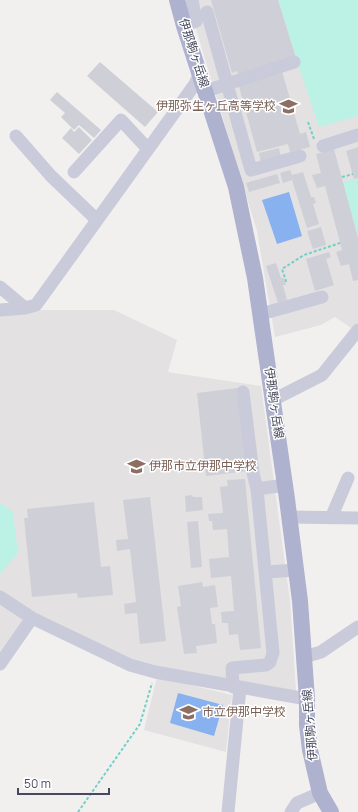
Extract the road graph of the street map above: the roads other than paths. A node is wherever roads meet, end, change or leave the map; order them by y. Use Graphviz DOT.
graph roads {
  1 [pos="178,0"];
  2 [pos="192,0"];
  3 [pos="207,12"];
  4 [pos="184,26"];
  5 [pos="294,62"];
  6 [pos="200,73"];
  7 [pos="227,84"];
  8 [pos="206,92"];
  9 [pos="358,135"];
  10 [pos="16,136"];
  11 [pos="323,146"];
  12 [pos="148,149"];
  13 [pos="300,156"];
  14 [pos="74,172"];
  15 [pos="97,220"];
  16 [pos="0,287"];
  17 [pos="322,297"];
  18 [pos="25,308"];
  19 [pos="0,310"];
  20 [pos="262,314"];
  21 [pos="356,336"];
  22 [pos="244,392"];
  23 [pos="273,400"];
  24 [pos="348,478"];
  25 [pos="285,485"];
  26 [pos="257,489"];
  27 [pos="290,517"];
  28 [pos="331,518"];
  29 [pos="358,518"];
  30 [pos="296,570"];
  31 [pos="266,572"];
  32 [pos="0,597"];
  33 [pos="32,618"];
  34 [pos="358,627"];
  35 [pos="304,657"];
  36 [pos="0,664"];
  37 [pos="237,687"];
  38 [pos="307,699"];
  39 [pos="320,793"];
  40 [pos="228,812"];
  41 [pos="291,812"];
  42 [pos="331,812"];
  1 -- 4 [label="main road, 伊那駒ヶ岳線"];
  2 -- 4 [label="street"];
  3 -- 7 [label="street"];
  4 -- 6 [label="main road, 伊那駒ヶ岳線"];
  5 -- 7 [label="street"];
  6 -- 8 [label="main road, 伊那駒ヶ岳線"];
  6 -- 12 [label="street"];
  7 -- 8 [label="street"];
  7 -- 13 [label="street"];
  8 -- 20 [label="main road, 伊那駒ヶ岳線"];
  9 -- 11 [label="street"];
  10 -- 15 [label="street"];
  12 -- 14 [label="street"];
  12 -- 15 [label="street"];
  15 -- 18 [label="street"];
  16 -- 18 [label="street"];
  17 -- 20 [label="street"];
  18 -- 19 [label="street"];
  20 -- 23 [label="main road, 伊那駒ヶ岳線"];
  21 -- 23 [label="street"];
  22 -- 26 [label="street"];
  23 -- 25 [label="main road, 伊那駒ヶ岳線"];
  24 -- 28 [label="street"];
  25 -- 26 [label="street"];
  25 -- 27 [label="main road, 伊那駒ヶ岳線"];
  26 -- 31 [label="street"];
  27 -- 28 [label="street"];
  27 -- 30 [label="main road, 伊那駒ヶ岳線"];
  28 -- 29 [label="street"];
  30 -- 31 [label="street"];
  30 -- 35 [label="main road, 伊那駒ヶ岳線"];
  31 -- 37 [label="street"];
  32 -- 33 [label="street"];
  33 -- 36 [label="street"];
  33 -- 37 [label="street"];
  34 -- 35 [label="street"];
  35 -- 38 [label="main road, 伊那駒ヶ岳線"];
  37 -- 38 [label="street"];
  37 -- 40 [label="street"];
  38 -- 39 [label="main road, 伊那駒ヶ岳線"];
  39 -- 41 [label="street"];
  39 -- 42 [label="main road, 伊那駒ヶ岳線"];
}
